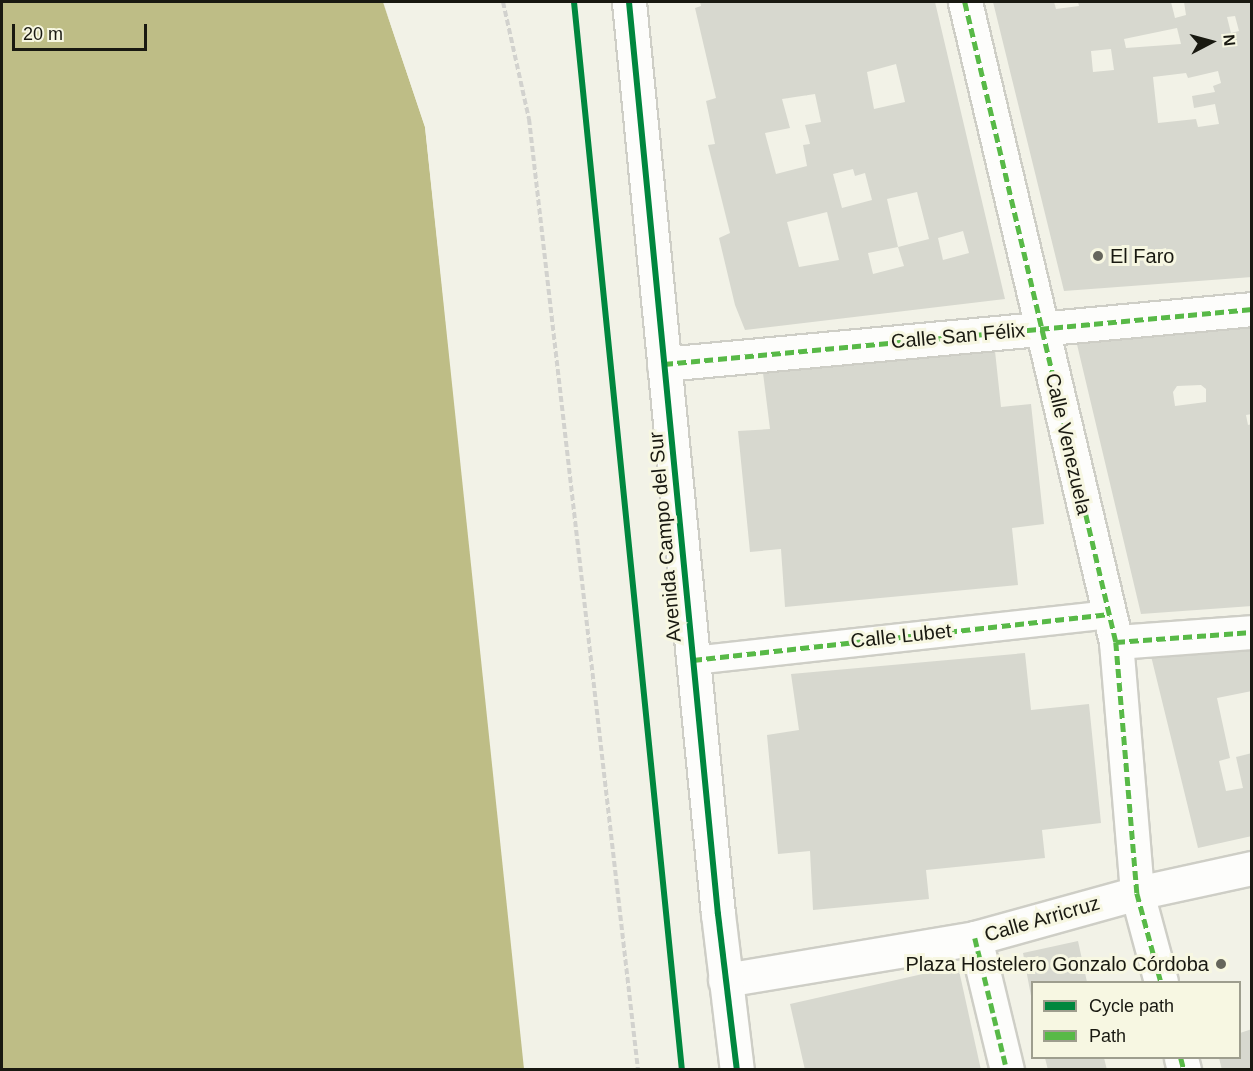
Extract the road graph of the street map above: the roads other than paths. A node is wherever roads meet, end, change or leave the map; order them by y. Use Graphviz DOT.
graph roads {
  1 [pos="629,2"];
  2 [pos="965,2"];
  3 [pos="1251,309"];
  4 [pos="1040,328"];
  5 [pos="664,364"];
  6 [pos="1112,628"];
  7 [pos="1251,632"];
  8 [pos="693,660"];
  9 [pos="1251,868"];
  10 [pos="1137,893"];
  11 [pos="975,938"];
  12 [pos="724,980"];
  13 [pos="1161,981"];
  14 [pos="737,1070"];
  15 [pos="1007,1070"];
  1 -- 5 [label="street, Avenida Campo del Sur"];
  2 -- 4 [label="street, Calle Venezuela"];
  3 -- 4 [label="street, Calle San Félix"];
  4 -- 5 [label="street, Calle San Félix"];
  4 -- 6 [label="street, Calle Venezuela"];
  5 -- 8 [label="street, Avenida Campo del Sur"];
  6 -- 7 [label="street, Calle Lubet"];
  6 -- 8 [label="street, Calle Lubet"];
  6 -- 10 [label="street, Calle Venezuela"];
  8 -- 12 [label="street, Avenida Campo del Sur"];
  9 -- 10 [label="street, Calle Arricruz"];
  10 -- 11 [label="street, Calle Arricruz"];
  10 -- 13 [label="street, Calle Venezuela"];
  11 -- 12 [label="street, Calle Arricruz"];
  11 -- 15 [label="street"];
  12 -- 14 [label="street, Avenida Campo del Sur"];
}
